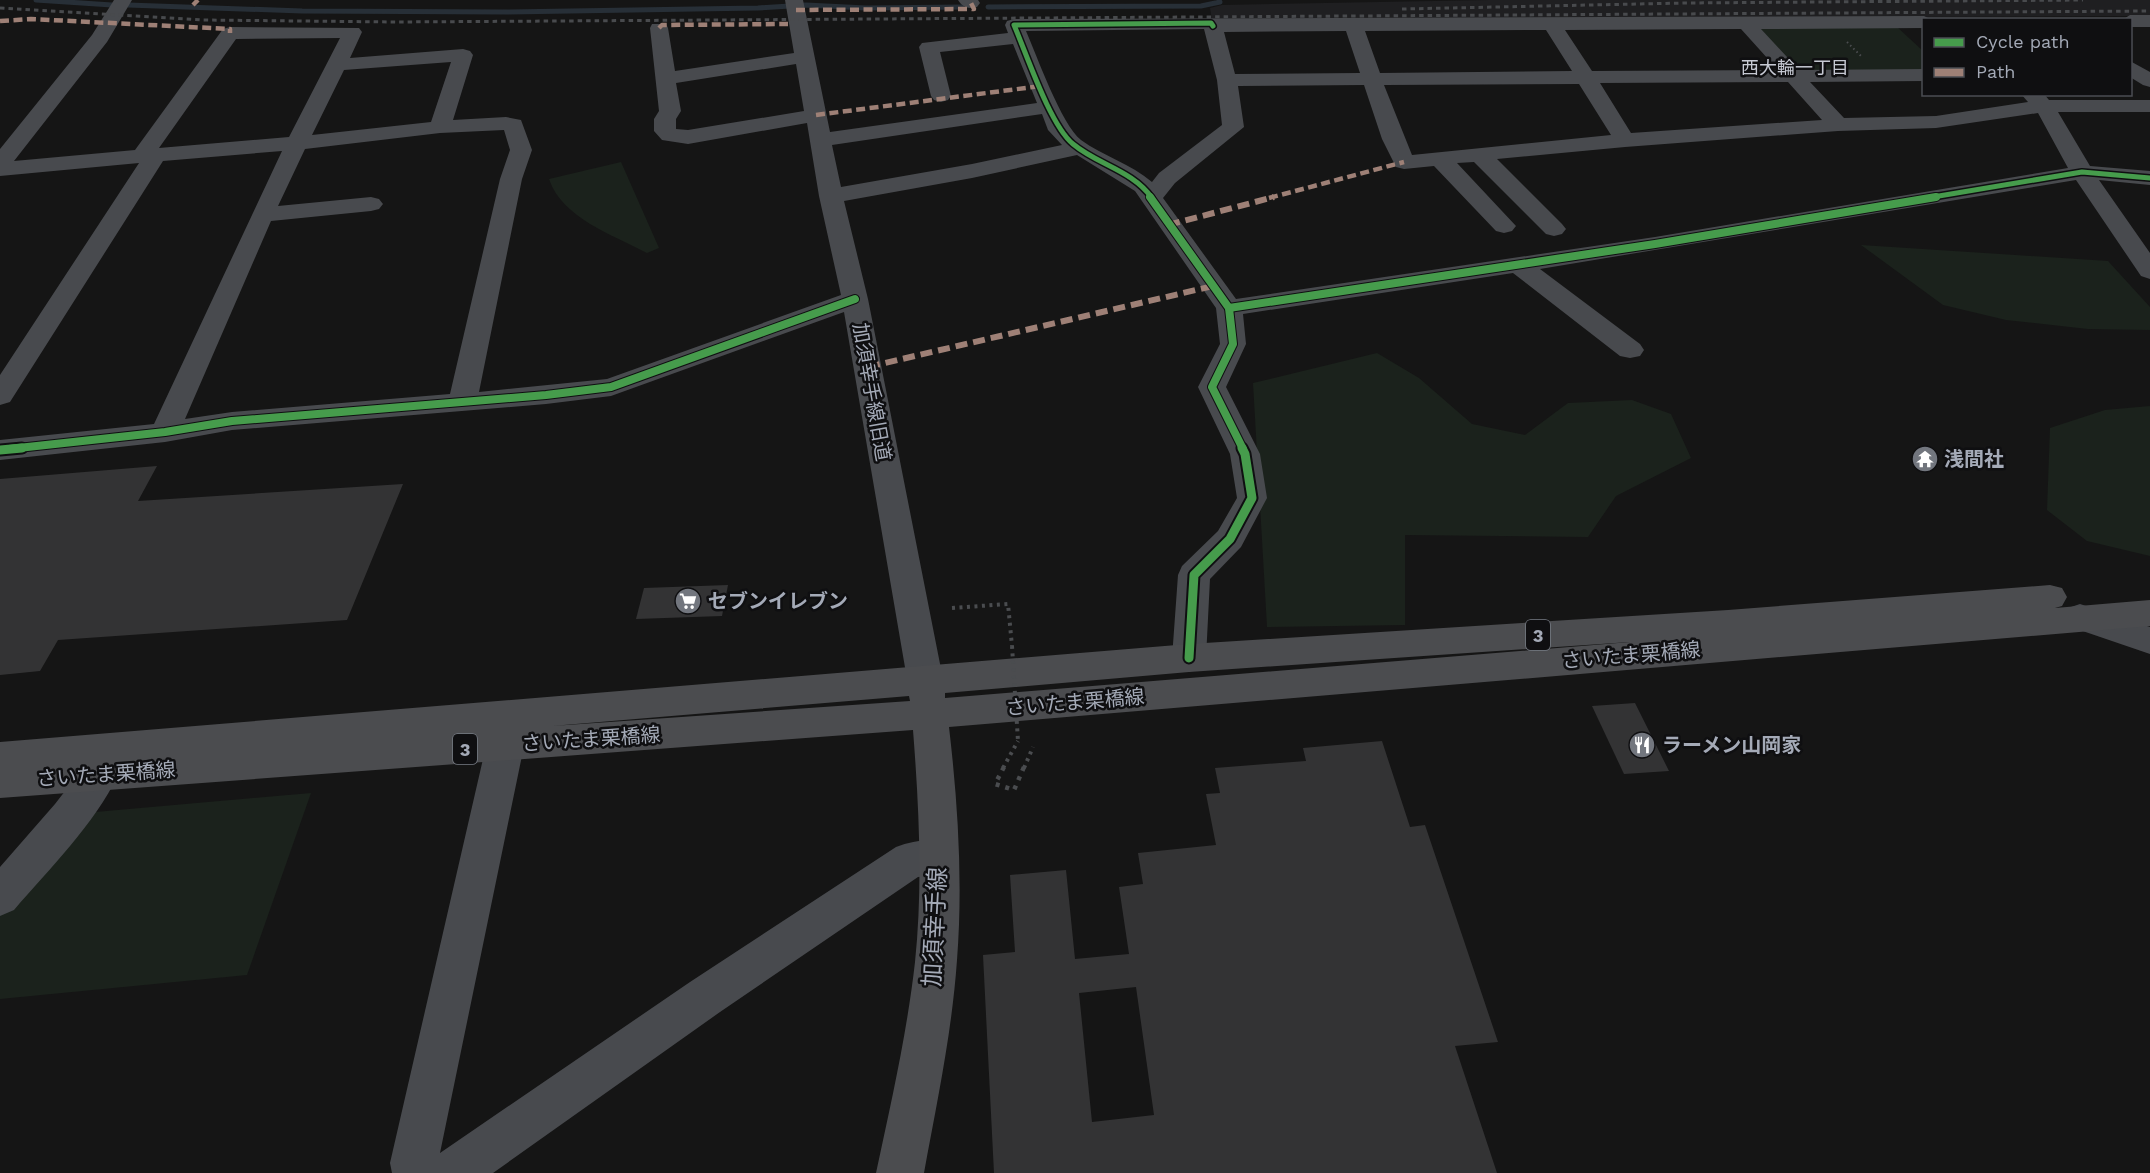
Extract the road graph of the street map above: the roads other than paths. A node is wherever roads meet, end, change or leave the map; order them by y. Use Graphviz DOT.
graph roads {
  1 [pos="123,0"];
  2 [pos="795,4"];
  3 [pos="1210,18"];
  4 [pos="2132,21"];
  5 [pos="2150,21"];
  6 [pos="1922,22"];
  7 [pos="1746,23"];
  8 [pos="1552,24"];
  9 [pos="1353,25"];
  10 [pos="659,28"];
  11 [pos="1020,38"];
  12 [pos="805,57"];
  13 [pos="337,65"];
  14 [pos="2132,68"];
  15 [pos="1922,75"];
  16 [pos="1794,76"];
  17 [pos="1586,77"];
  18 [pos="667,78"];
  19 [pos="1371,79"];
  20 [pos="1227,80"];
  21 [pos="2150,81"];
  22 [pos="941,96"];
  23 [pos="2037,100"];
  24 [pos="2150,106"];
  25 [pos="1050,107"];
  26 [pos="1838,125"];
  27 [pos="440,127"];
  28 [pos="818,128"];
  29 [pos="1625,140"];
  30 [pos="297,143"];
  31 [pos="1080,148"];
  32 [pos="1478,153"];
  33 [pos="148,157"];
  34 [pos="1439,158"];
  35 [pos="0,164"];
  36 [pos="0,170"];
  37 [pos="2082,172"];
  38 [pos="2150,178"];
  39 [pos="831,196"];
  40 [pos="1151,199"];
  41 [pos="371,204"];
  42 [pos="262,215"];
  43 [pos="1504,226"];
  44 [pos="1554,229"];
  45 [pos="2138,238"];
  46 [pos="1519,265"];
  47 [pos="2150,271"];
  48 [pos="855,299"];
  49 [pos="1229,308"];
  50 [pos="1630,350"];
  51 [pos="0,396"];
  52 [pos="463,401"];
  53 [pos="165,432"];
  54 [pos="0,450"];
  55 [pos="2150,590"];
  56 [pos="2150,613"];
  57 [pos="2080,617"];
  58 [pos="2150,641"];
  59 [pos="1189,658"];
  60 [pos="927,697"];
  61 [pos="505,746"];
  62 [pos="0,758"];
  63 [pos="99,775"];
  64 [pos="0,782"];
  65 [pos="939,857"];
  66 [pos="0,897"];
  67 [pos="416,1173"];
  68 [pos="453,1173"];
  69 [pos="900,1173"];
  1 -- 35 [label="street"];
  2 -- 12 [label="street, 加須幸手線旧道"];
  3 -- 9 [label="street"];
  3 -- 11 [label="street"];
  3 -- 20 [label="street"];
  4 -- 5 [label="street"];
  6 -- 7 [label="street"];
  7 -- 8 [label="street"];
  7 -- 16 [label="street"];
  8 -- 9 [label="street"];
  8 -- 17 [label="street"];
  9 -- 19 [label="street"];
  10 -- 18 [label="street"];
  11 -- 22 [label="street"];
  11 -- 25 [label="street"];
  12 -- 18 [label="street"];
  12 -- 28 [label="street, 加須幸手線旧道"];
  13 -- 27 [label="street"];
  13 -- 30 [label="street"];
  13 -- 33 [label="street"];
  14 -- 21 [label="street"];
  15 -- 16 [label="street"];
  16 -- 17 [label="street"];
  16 -- 26 [label="street"];
  17 -- 19 [label="street"];
  17 -- 29 [label="street"];
  18 -- 28 [label="street"];
  19 -- 20 [label="street"];
  19 -- 34 [label="street"];
  20 -- 40 [label="street"];
  23 -- 24 [label="street"];
  23 -- 26 [label="street"];
  23 -- 37 [label="street"];
  25 -- 28 [label="street"];
  25 -- 31 [label="street"];
  26 -- 29 [label="street"];
  27 -- 30 [label="street"];
  27 -- 52 [label="street"];
  28 -- 39 [label="street, 加須幸手線旧道"];
  29 -- 32 [label="street"];
  30 -- 33 [label="street"];
  30 -- 42 [label="street"];
  31 -- 39 [label="street"];
  31 -- 40 [label="street"];
  32 -- 34 [label="street"];
  32 -- 44 [label="street"];
  33 -- 36 [label="street"];
  33 -- 51 [label="street"];
  34 -- 43 [label="street"];
  37 -- 38 [label="street"];
  37 -- 45 [label="street"];
  37 -- 46 [label="street"];
  39 -- 48 [label="street, 加須幸手線旧道"];
  40 -- 49 [label="street"];
  41 -- 42 [label="street"];
  42 -- 53 [label="street"];
  45 -- 47 [label="street"];
  46 -- 49 [label="street"];
  46 -- 50 [label="street"];
  48 -- 52 [label="street"];
  48 -- 60 [label="street, 加須幸手線旧道"];
  49 -- 59 [label="street"];
  52 -- 53 [label="street"];
  53 -- 54 [label="street"];
  55 -- 59 [label="main road, さいたま栗橋線 / 3"];
  56 -- 57 [label="main road, さいたま栗橋線 / 3"];
  57 -- 58 [label="street"];
  57 -- 60 [label="main road, さいたま栗橋線 / 3"];
  59 -- 60 [label="main road, さいたま栗橋線 / 3"];
  60 -- 61 [label="main road, さいたま栗橋線 / 3"];
  60 -- 62 [label="main road, さいたま栗橋線 / 3"];
  60 -- 65 [label="main road, 加須幸手線"];
  61 -- 63 [label="main road, さいたま栗橋線 / 3"];
  61 -- 67 [label="street"];
  63 -- 64 [label="main road, さいたま栗橋線 / 3"];
  63 -- 66 [label="street"];
  65 -- 68 [label="street"];
  65 -- 69 [label="main road, 加須幸手線"];
}
